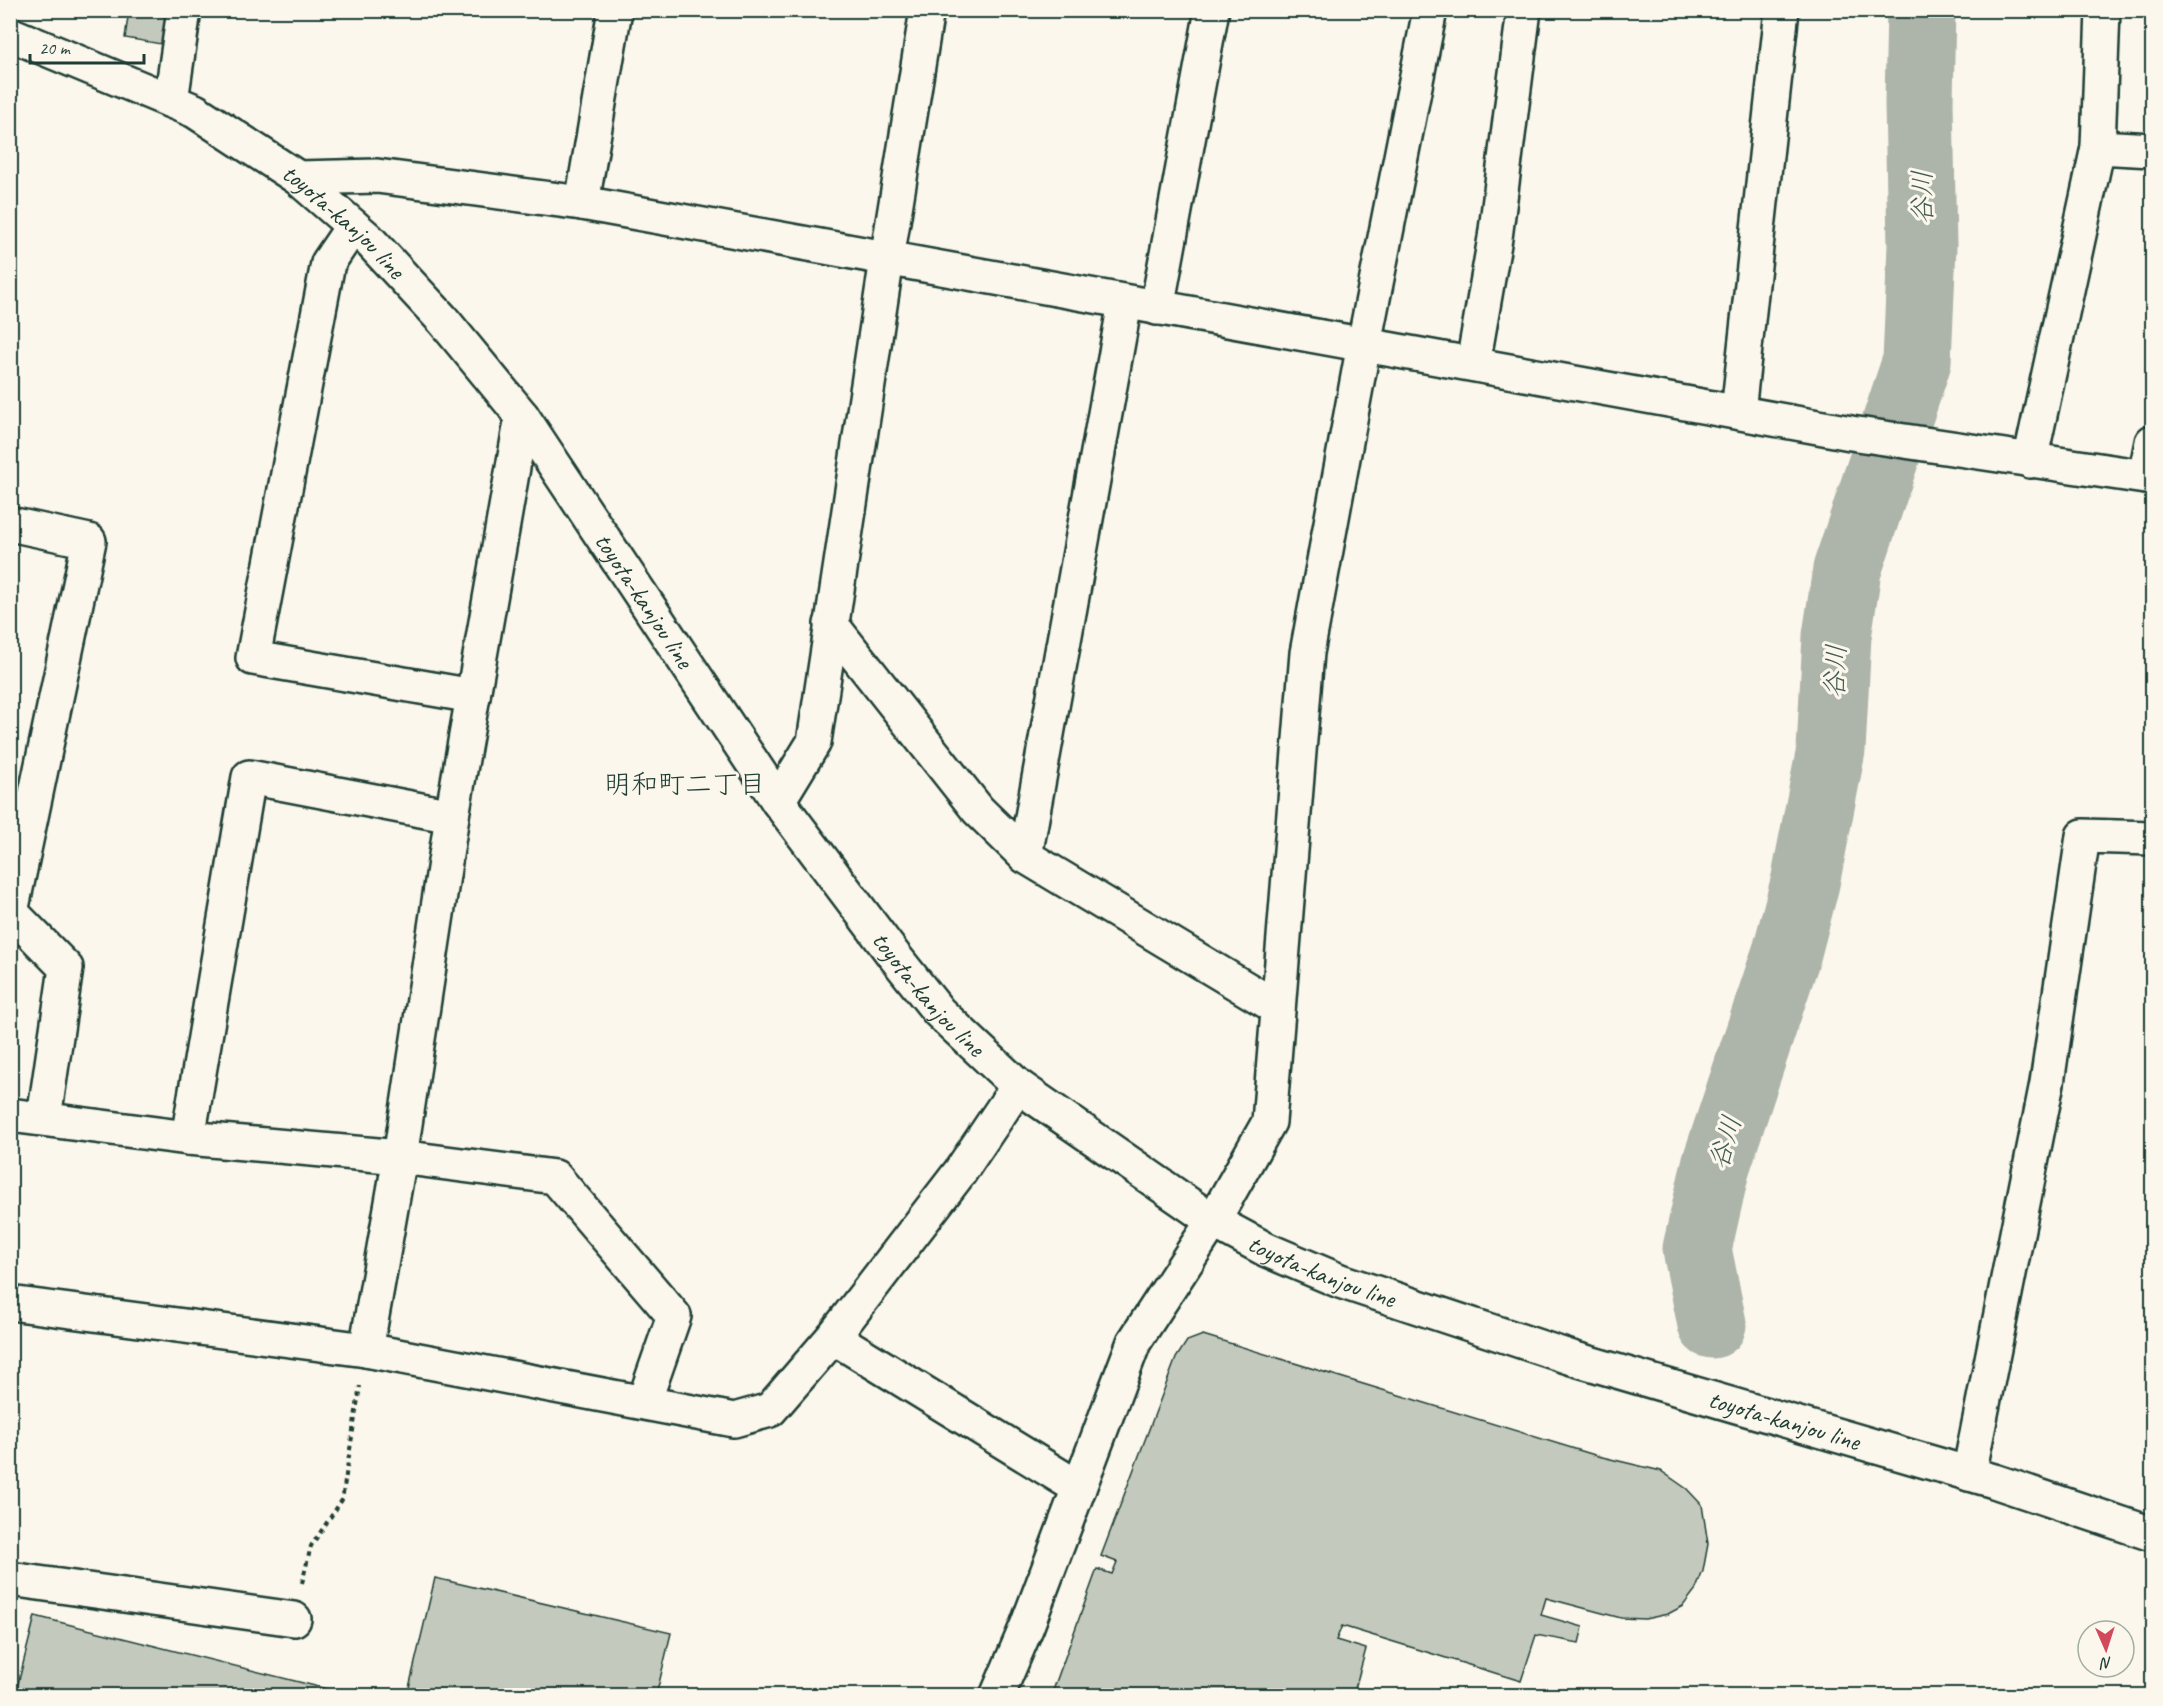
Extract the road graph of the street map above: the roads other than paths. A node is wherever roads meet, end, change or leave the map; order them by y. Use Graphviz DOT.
graph roads {
  1 [pos="184,10"];
  2 [pos="615,10"];
  3 [pos="927,10"];
  4 [pos="1212,10"];
  5 [pos="1430,10"];
  6 [pos="1524,10"];
  7 [pos="1782,10"];
  8 [pos="2103,10"];
  9 [pos="10,34"];
  10 [pos="171,101"];
  11 [pos="2098,147"];
  12 [pos="2152,150"];
  13 [pos="298,178"];
  14 [pos="582,203"];
  15 [pos="352,226"];
  16 [pos="887,259"];
  17 [pos="1125,303"];
  18 [pos="1157,308"];
  19 [pos="1364,344"];
  20 [pos="1473,364"];
  21 [pos="1738,412"];
  22 [pos="522,416"];
  23 [pos="2152,442"];
  24 [pos="2030,461"];
  25 [pos="2149,477"];
  26 [pos="10,524"];
  27 [pos="831,624"];
  28 [pos="473,696"];
  29 [pos="778,801"];
  30 [pos="452,816"];
  31 [pos="2152,838"];
  32 [pos="1025,856"];
  33 [pos="1278,1008"];
  34 [pos="1018,1086"];
  35 [pos="10,1115"];
  36 [pos="44,1118"];
  37 [pos="188,1138"];
  38 [pos="400,1157"];
  39 [pos="1213,1221"];
  40 [pos="10,1304"];
  41 [pos="833,1337"];
  42 [pos="366,1350"];
  43 [pos="644,1402"];
  44 [pos="1969,1474"];
  45 [pos="1078,1488"];
  46 [pos="2152,1534"];
  47 [pos="10,1579"];
  48 [pos="294,1619"];
  49 [pos="997,1695"];
  1 -- 10 [label="street"];
  2 -- 14 [label="street"];
  3 -- 16 [label="street"];
  4 -- 18 [label="street"];
  5 -- 19 [label="street"];
  6 -- 20 [label="street"];
  7 -- 21 [label="street"];
  8 -- 11 [label="street"];
  9 -- 10 [label="street, toyota-kanjou line"];
  10 -- 13 [label="street, toyota-kanjou line"];
  11 -- 12 [label="street"];
  11 -- 24 [label="street"];
  13 -- 14 [label="street"];
  13 -- 15 [label="street, toyota-kanjou line"];
  14 -- 16 [label="street"];
  15 -- 22 [label="street, toyota-kanjou line"];
  15 -- 28 [label="street"];
  16 -- 17 [label="street"];
  16 -- 27 [label="street"];
  17 -- 18 [label="street"];
  17 -- 32 [label="street"];
  18 -- 19 [label="street"];
  19 -- 20 [label="street"];
  19 -- 33 [label="street"];
  20 -- 21 [label="street"];
  21 -- 24 [label="street"];
  22 -- 28 [label="street"];
  22 -- 29 [label="street, toyota-kanjou line"];
  23 -- 25 [label="street"];
  24 -- 25 [label="street"];
  26 -- 36 [label="street"];
  27 -- 29 [label="street"];
  27 -- 32 [label="street"];
  28 -- 30 [label="street"];
  29 -- 34 [label="street, toyota-kanjou line"];
  30 -- 37 [label="street"];
  30 -- 38 [label="street"];
  31 -- 44 [label="street"];
  32 -- 33 [label="street"];
  33 -- 39 [label="street"];
  34 -- 39 [label="street, toyota-kanjou line"];
  34 -- 41 [label="street"];
  35 -- 36 [label="street"];
  36 -- 37 [label="street"];
  37 -- 38 [label="street"];
  38 -- 42 [label="street"];
  38 -- 43 [label="street"];
  39 -- 44 [label="street, toyota-kanjou line"];
  39 -- 45 [label="street"];
  40 -- 42 [label="street"];
  41 -- 43 [label="street"];
  41 -- 45 [label="street"];
  42 -- 43 [label="street"];
  44 -- 46 [label="street, toyota-kanjou line"];
  45 -- 49 [label="street"];
  47 -- 48 [label="street"];
}
